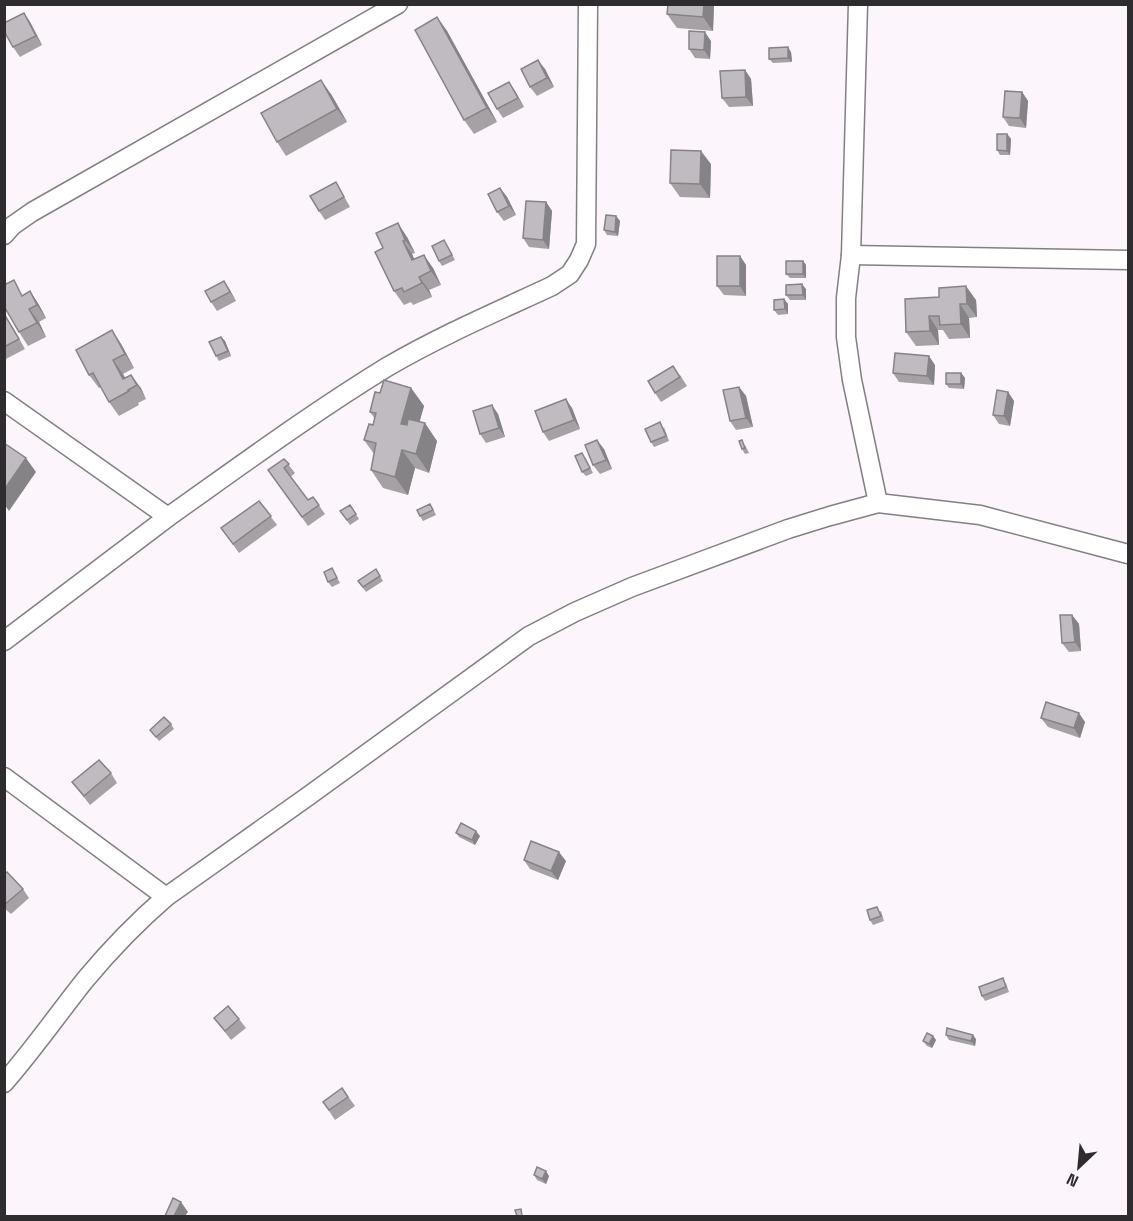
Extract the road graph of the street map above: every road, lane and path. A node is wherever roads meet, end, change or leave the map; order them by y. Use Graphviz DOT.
graph roads {
  1 [pos="398,4"];
  2 [pos="588,4"];
  3 [pos="858,4"];
  4 [pos="4,235"];
  5 [pos="851,255"];
  6 [pos="1128,260"];
  7 [pos="4,401"];
  8 [pos="878,503"];
  9 [pos="168,517"];
  10 [pos="1128,554"];
  11 [pos="4,641"];
  12 [pos="4,777"];
  13 [pos="166,897"];
  14 [pos="4,1083"];
  1 -- 4 [label="street"];
  2 -- 9 [label="street"];
  3 -- 5 [label="street"];
  5 -- 6 [label="street"];
  5 -- 8 [label="street"];
  7 -- 9 [label="street"];
  8 -- 10 [label="street"];
  8 -- 13 [label="street"];
  9 -- 11 [label="street"];
  12 -- 13 [label="street"];
  13 -- 14 [label="street"];
}
